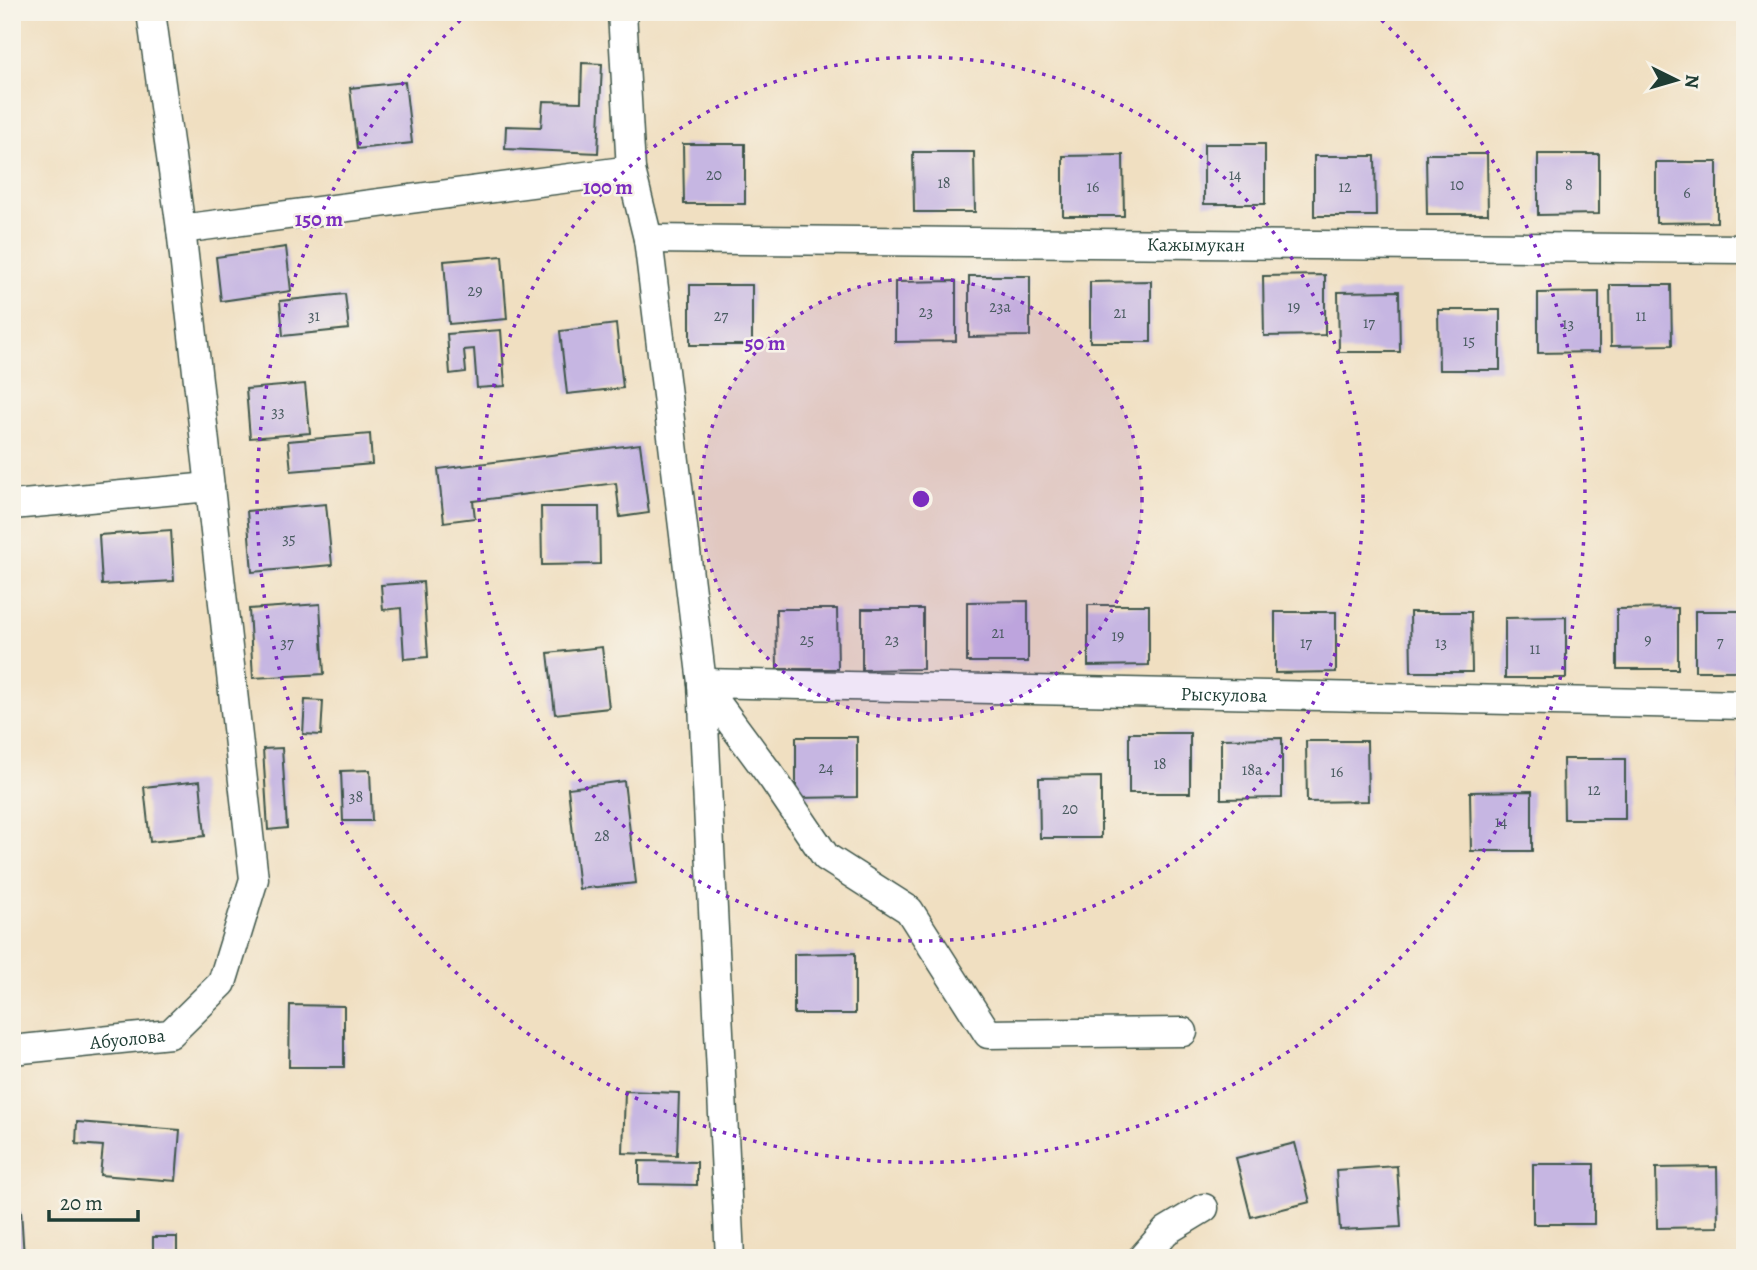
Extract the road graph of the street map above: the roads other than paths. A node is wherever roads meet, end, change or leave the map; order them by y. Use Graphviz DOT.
graph roads {
  1 [pos="151,12"];
  2 [pos="622,12"];
  3 [pos="631,170"];
  4 [pos="181,229"];
  5 [pos="648,239"];
  6 [pos="1745,249"];
  7 [pos="210,487"];
  8 [pos="12,505"];
  9 [pos="702,683"];
  10 [pos="1745,705"];
  11 [pos="1183,1032"];
  12 [pos="12,1051"];
  13 [pos="1204,1208"];
  14 [pos="730,1258"];
  15 [pos="1142,1258"];
  1 -- 4 [label="street"];
  2 -- 3 [label="street"];
  3 -- 4 [label="street"];
  3 -- 5 [label="street"];
  4 -- 7 [label="street"];
  5 -- 6 [label="street, Кажымукан"];
  5 -- 9 [label="street"];
  7 -- 8 [label="street"];
  7 -- 12 [label="street, Абуолова"];
  9 -- 10 [label="street, Рыскулова"];
  9 -- 11 [label="street"];
  9 -- 14 [label="street"];
  13 -- 15 [label="street"];
}
